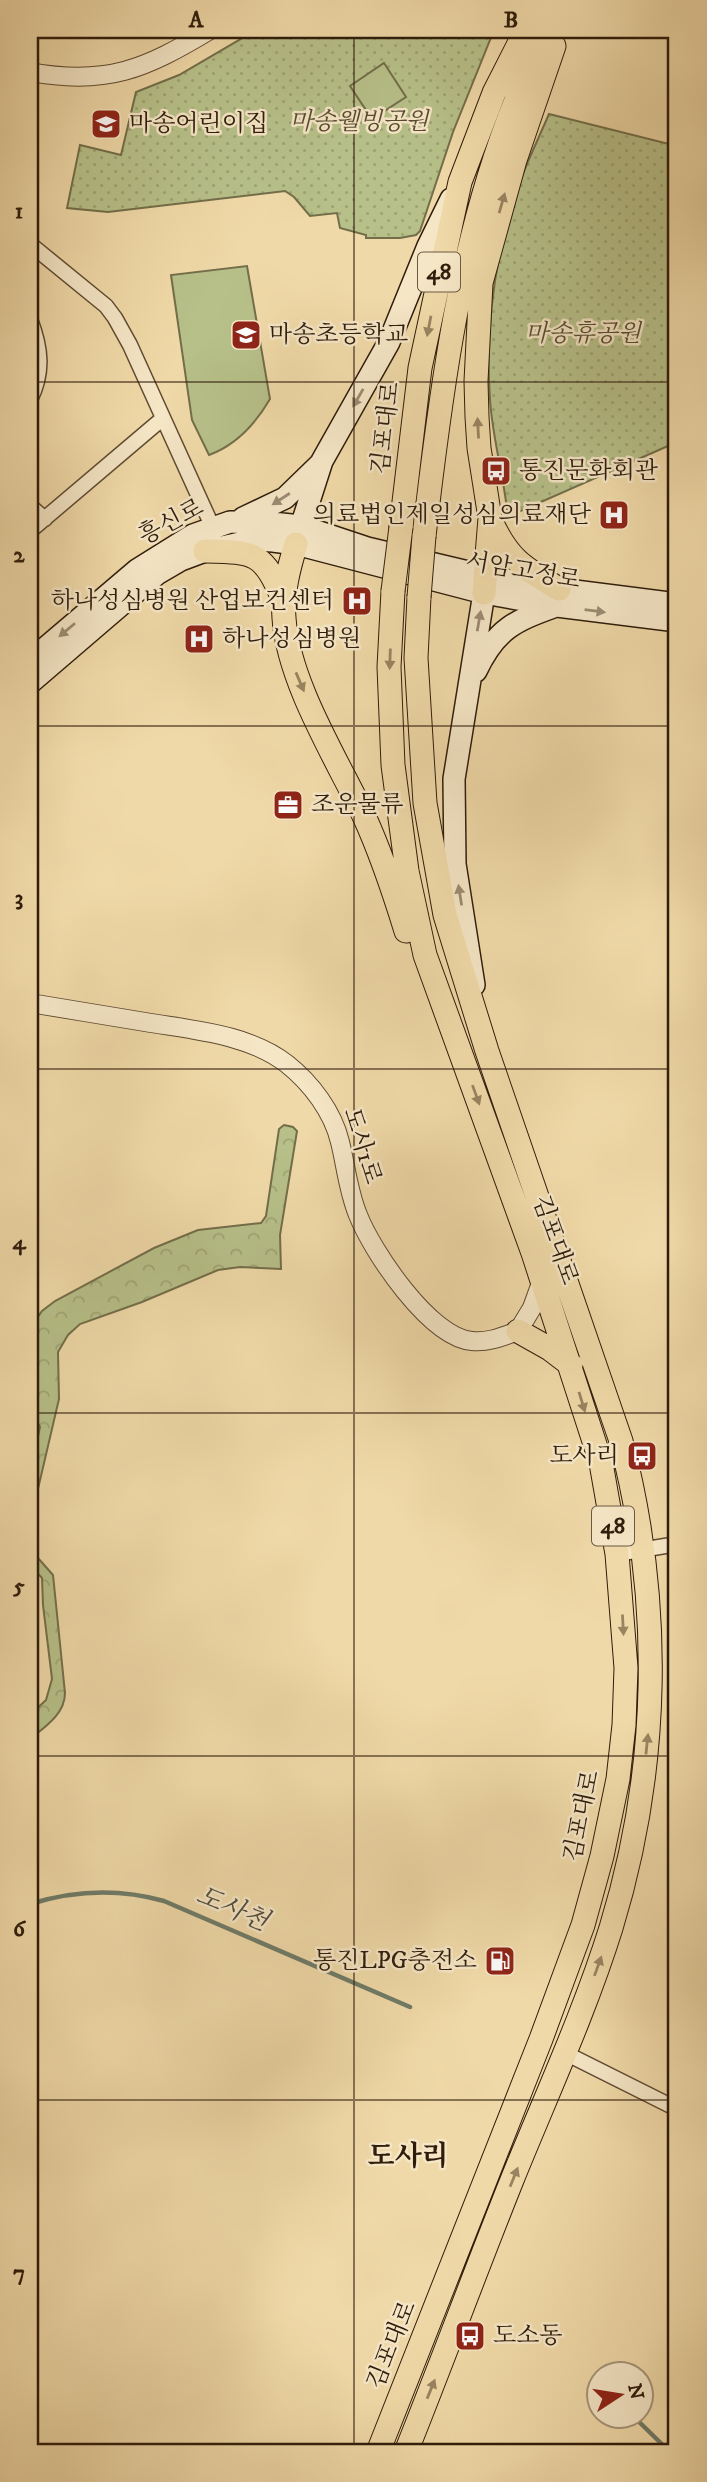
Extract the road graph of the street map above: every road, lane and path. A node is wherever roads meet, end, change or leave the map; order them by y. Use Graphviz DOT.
graph roads {
  1 [pos="210,30"];
  2 [pos="512,30"];
  3 [pos="526,30"];
  4 [pos="555,35"];
  5 [pos="30,72"];
  6 [pos="494,93"];
  7 [pos="460,182"];
  8 [pos="30,244"];
  9 [pos="30,320"];
  10 [pos="30,400"];
  11 [pos="162,419"];
  12 [pos="323,461"];
  13 [pos="30,506"];
  14 [pos="490,518"];
  15 [pos="45,519"];
  16 [pos="222,525"];
  17 [pos="30,531"];
  18 [pos="299,535"];
  19 [pos="205,551"];
  20 [pos="364,555"];
  21 [pos="485,585"];
  22 [pos="558,597"];
  23 [pos="285,602"];
  24 [pos="677,604"];
  25 [pos="677,621"];
  26 [pos="30,661"];
  27 [pos="30,683"];
  28 [pos="468,685"];
  29 [pos="30,1003"];
  30 [pos="482,1035"];
  31 [pos="459,1049"];
  32 [pos="541,1283"];
  33 [pos="518,1331"];
  34 [pos="571,1365"];
  35 [pos="677,1544"];
  36 [pos="644,1550"];
  37 [pos="617,1554"];
  38 [pos="565,2053"];
  39 [pos="677,2109"];
  40 [pos="378,2452"];
  41 [pos="406,2452"];
  1 -- 5 [label="street"];
  2 -- 6 [label="main road"];
  3 -- 6 [label="main road, 김포대로 / 48"];
  14 -- 4 [label="main road, one-way"];
  4 -- 30 [label="main road, 김포대로 / 48, bridge"];
  6 -- 7 [label="main road, 김포대로 / 48"];
  7 -- 12 [label="main road, one-way"];
  7 -- 31 [label="main road, 김포대로 / 48, one-way, bridge"];
  8 -- 11 [label="street"];
  9 -- 10 [label="street"];
  11 -- 15 [label="street"];
  11 -- 16 [label="street"];
  12 -- 16 [label="main road, one-way"];
  12 -- 18 [label="main road"];
  13 -- 15 [label="street"];
  14 -- 21 [label="main road"];
  14 -- 22 [label="main road"];
  15 -- 17 [label="street"];
  16 -- 18 [label="main road, 흥신로"];
  16 -- 26 [label="main road, 흥신로, one-way"];
  18 -- 19 [label="main road, 흥신로"];
  18 -- 20 [label="main road, 흥신로"];
  18 -- 23 [label="main road"];
  19 -- 23 [label="main road"];
  19 -- 27 [label="main road, 흥신로"];
  20 -- 21 [label="main road, 서암고정로"];
  21 -- 22 [label="main road, 서암고정로"];
  28 -- 21 [label="main road, one-way"];
  22 -- 24 [label="main road, 서암고정로"];
  22 -- 25 [label="main road, 서암고정로, one-way"];
  22 -- 28 [label="main road"];
  23 -- 31 [label="main road, one-way"];
  30 -- 28 [label="main road, one-way"];
  29 -- 33 [label="street, 도사1로"];
  30 -- 36 [label="main road, 김포대로 / 48"];
  31 -- 32 [label="main road, 김포대로 / 48, one-way"];
  32 -- 33 [label="street"];
  32 -- 34 [label="main road, 김포대로 / 48"];
  33 -- 34 [label="main road"];
  34 -- 37 [label="main road, 김포대로 / 48, one-way"];
  35 -- 36 [label="street"];
  36 -- 37 [label="street"];
  38 -- 36 [label="main road, 김포대로 / 48, one-way"];
  37 -- 40 [label="main road, 김포대로 / 48, one-way"];
  38 -- 39 [label="street"];
  41 -- 38 [label="main road, 김포대로 / 48, one-way"];
}
